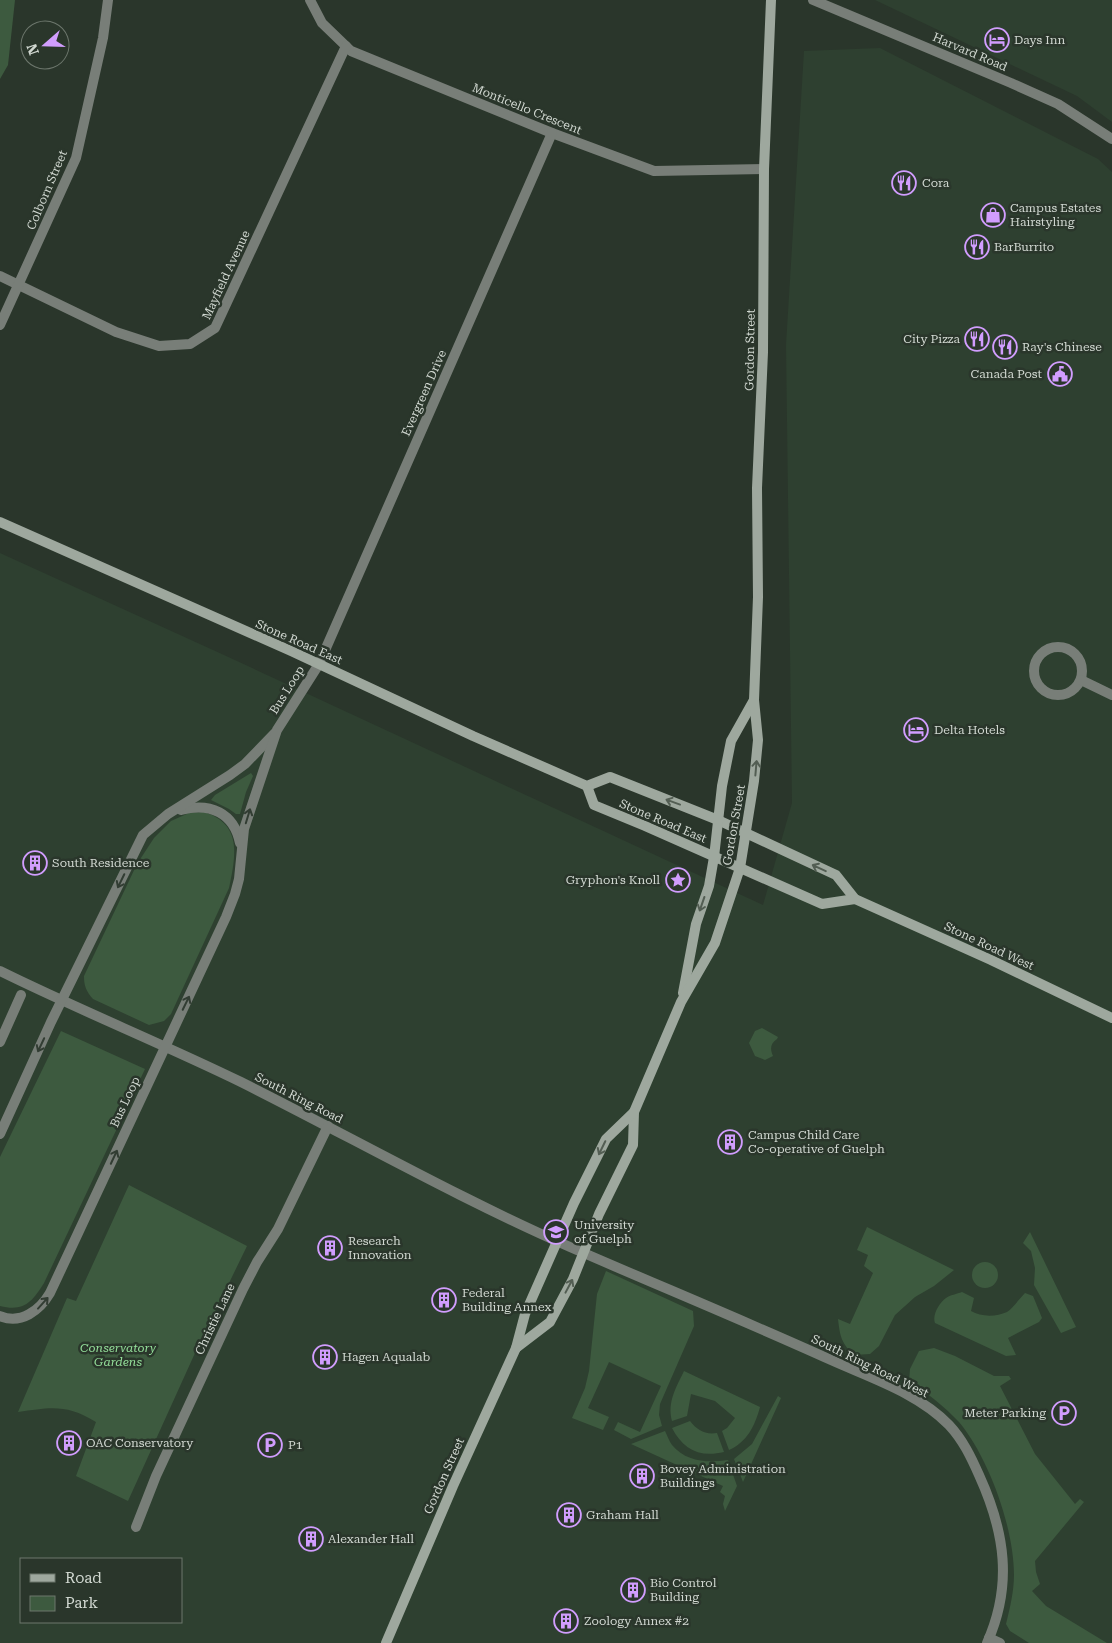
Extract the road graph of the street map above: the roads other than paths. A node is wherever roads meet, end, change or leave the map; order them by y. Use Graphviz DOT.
graph roads {
  1 [pos="108,0"];
  2 [pos="310,0"];
  3 [pos="771,0"];
  4 [pos="813,0"];
  5 [pos="346,46"];
  6 [pos="552,133"];
  7 [pos="1112,139"];
  8 [pos="764,169"];
  9 [pos="0,276"];
  10 [pos="19,286"];
  11 [pos="0,325"];
  12 [pos="0,522"];
  13 [pos="319,664"];
  14 [pos="1081,680"];
  15 [pos="1112,695"];
  16 [pos="754,700"];
  17 [pos="277,730"];
  18 [pos="587,786"];
  19 [pos="168,814"];
  20 [pos="718,820"];
  21 [pos="745,833"];
  22 [pos="714,857"];
  23 [pos="241,864"];
  24 [pos="740,868"];
  25 [pos="855,899"];
  26 [pos="0,971"];
  27 [pos="21,995"];
  28 [pos="62,1001"];
  29 [pos="681,1002"];
  30 [pos="1112,1018"];
  31 [pos="0,1042"];
  32 [pos="165,1047"];
  33 [pos="634,1112"];
  34 [pos="328,1126"];
  35 [pos="0,1134"];
  36 [pos="558,1242"];
  37 [pos="584,1253"];
  38 [pos="0,1316"];
  39 [pos="516,1348"];
  40 [pos="136,1527"];
  41 [pos="988,1641"];
  42 [pos="386,1643"];
  43 [pos="1000,1643"];
  1 -- 10 [label="street, Colborn Street"];
  2 -- 5 [label="street, Monticello Crescent"];
  3 -- 8 [label="main road, Gordon Street"];
  4 -- 7 [label="street, Harvard Road"];
  5 -- 6 [label="street, Monticello Crescent"];
  5 -- 10 [label="street, Mayfield Avenue"];
  6 -- 8 [label="street, Monticello Crescent"];
  6 -- 13 [label="street, Evergreen Drive"];
  8 -- 16 [label="main road, Gordon Street"];
  9 -- 10 [label="street, Mayfield Avenue"];
  10 -- 11 [label="street, Colborn Street"];
  12 -- 13 [label="main road, Stone Road East"];
  13 -- 17 [label="street, Bus Loop"];
  13 -- 18 [label="main road, Stone Road East"];
  14 -- 14 [label="street"];
  14 -- 15 [label="street"];
  16 -- 20 [label="main road, Gordon Street"];
  21 -- 16 [label="main road, Gordon Street, one-way"];
  17 -- 19 [label="street, Bus Loop"];
  23 -- 17 [label="street, Bus Loop, one-way"];
  20 -- 18 [label="main road, Stone Road East, one-way"];
  18 -- 22 [label="main road, Stone Road East"];
  19 -- 23 [label="street, Bus Loop"];
  19 -- 28 [label="street, Bus Loop, one-way"];
  20 -- 21 [label="main road, Stone Road East"];
  20 -- 22 [label="main road, Gordon Street"];
  21 -- 24 [label="main road, Gordon Street"];
  25 -- 21 [label="main road, Stone Road West, one-way"];
  22 -- 24 [label="main road, Stone Road East"];
  22 -- 29 [label="main road, Gordon Street, one-way"];
  32 -- 23 [label="street, Bus Loop, one-way"];
  24 -- 25 [label="main road"];
  24 -- 29 [label="main road, Gordon Street"];
  25 -- 30 [label="main road, Stone Road West"];
  26 -- 28 [label="street, South Ring Road"];
  27 -- 31 [label="street"];
  28 -- 32 [label="street, South Ring Road"];
  28 -- 35 [label="street, Bus Loop, one-way"];
  29 -- 33 [label="main road, Gordon Street"];
  32 -- 34 [label="street, South Ring Road"];
  38 -- 32 [label="street, Bus Loop, one-way"];
  33 -- 36 [label="main road, Gordon Street, one-way"];
  33 -- 37 [label="main road, Gordon Street"];
  34 -- 36 [label="street, South Ring Road"];
  34 -- 40 [label="street, Christie Lane"];
  36 -- 37 [label="street, South Ring Road"];
  36 -- 39 [label="main road, Gordon Street"];
  39 -- 37 [label="main road, Gordon Street, one-way"];
  37 -- 41 [label="street, South Ring Road West"];
  39 -- 42 [label="main road, Gordon Street"];
  41 -- 43 [label="street, South Ring Road West"];
}
